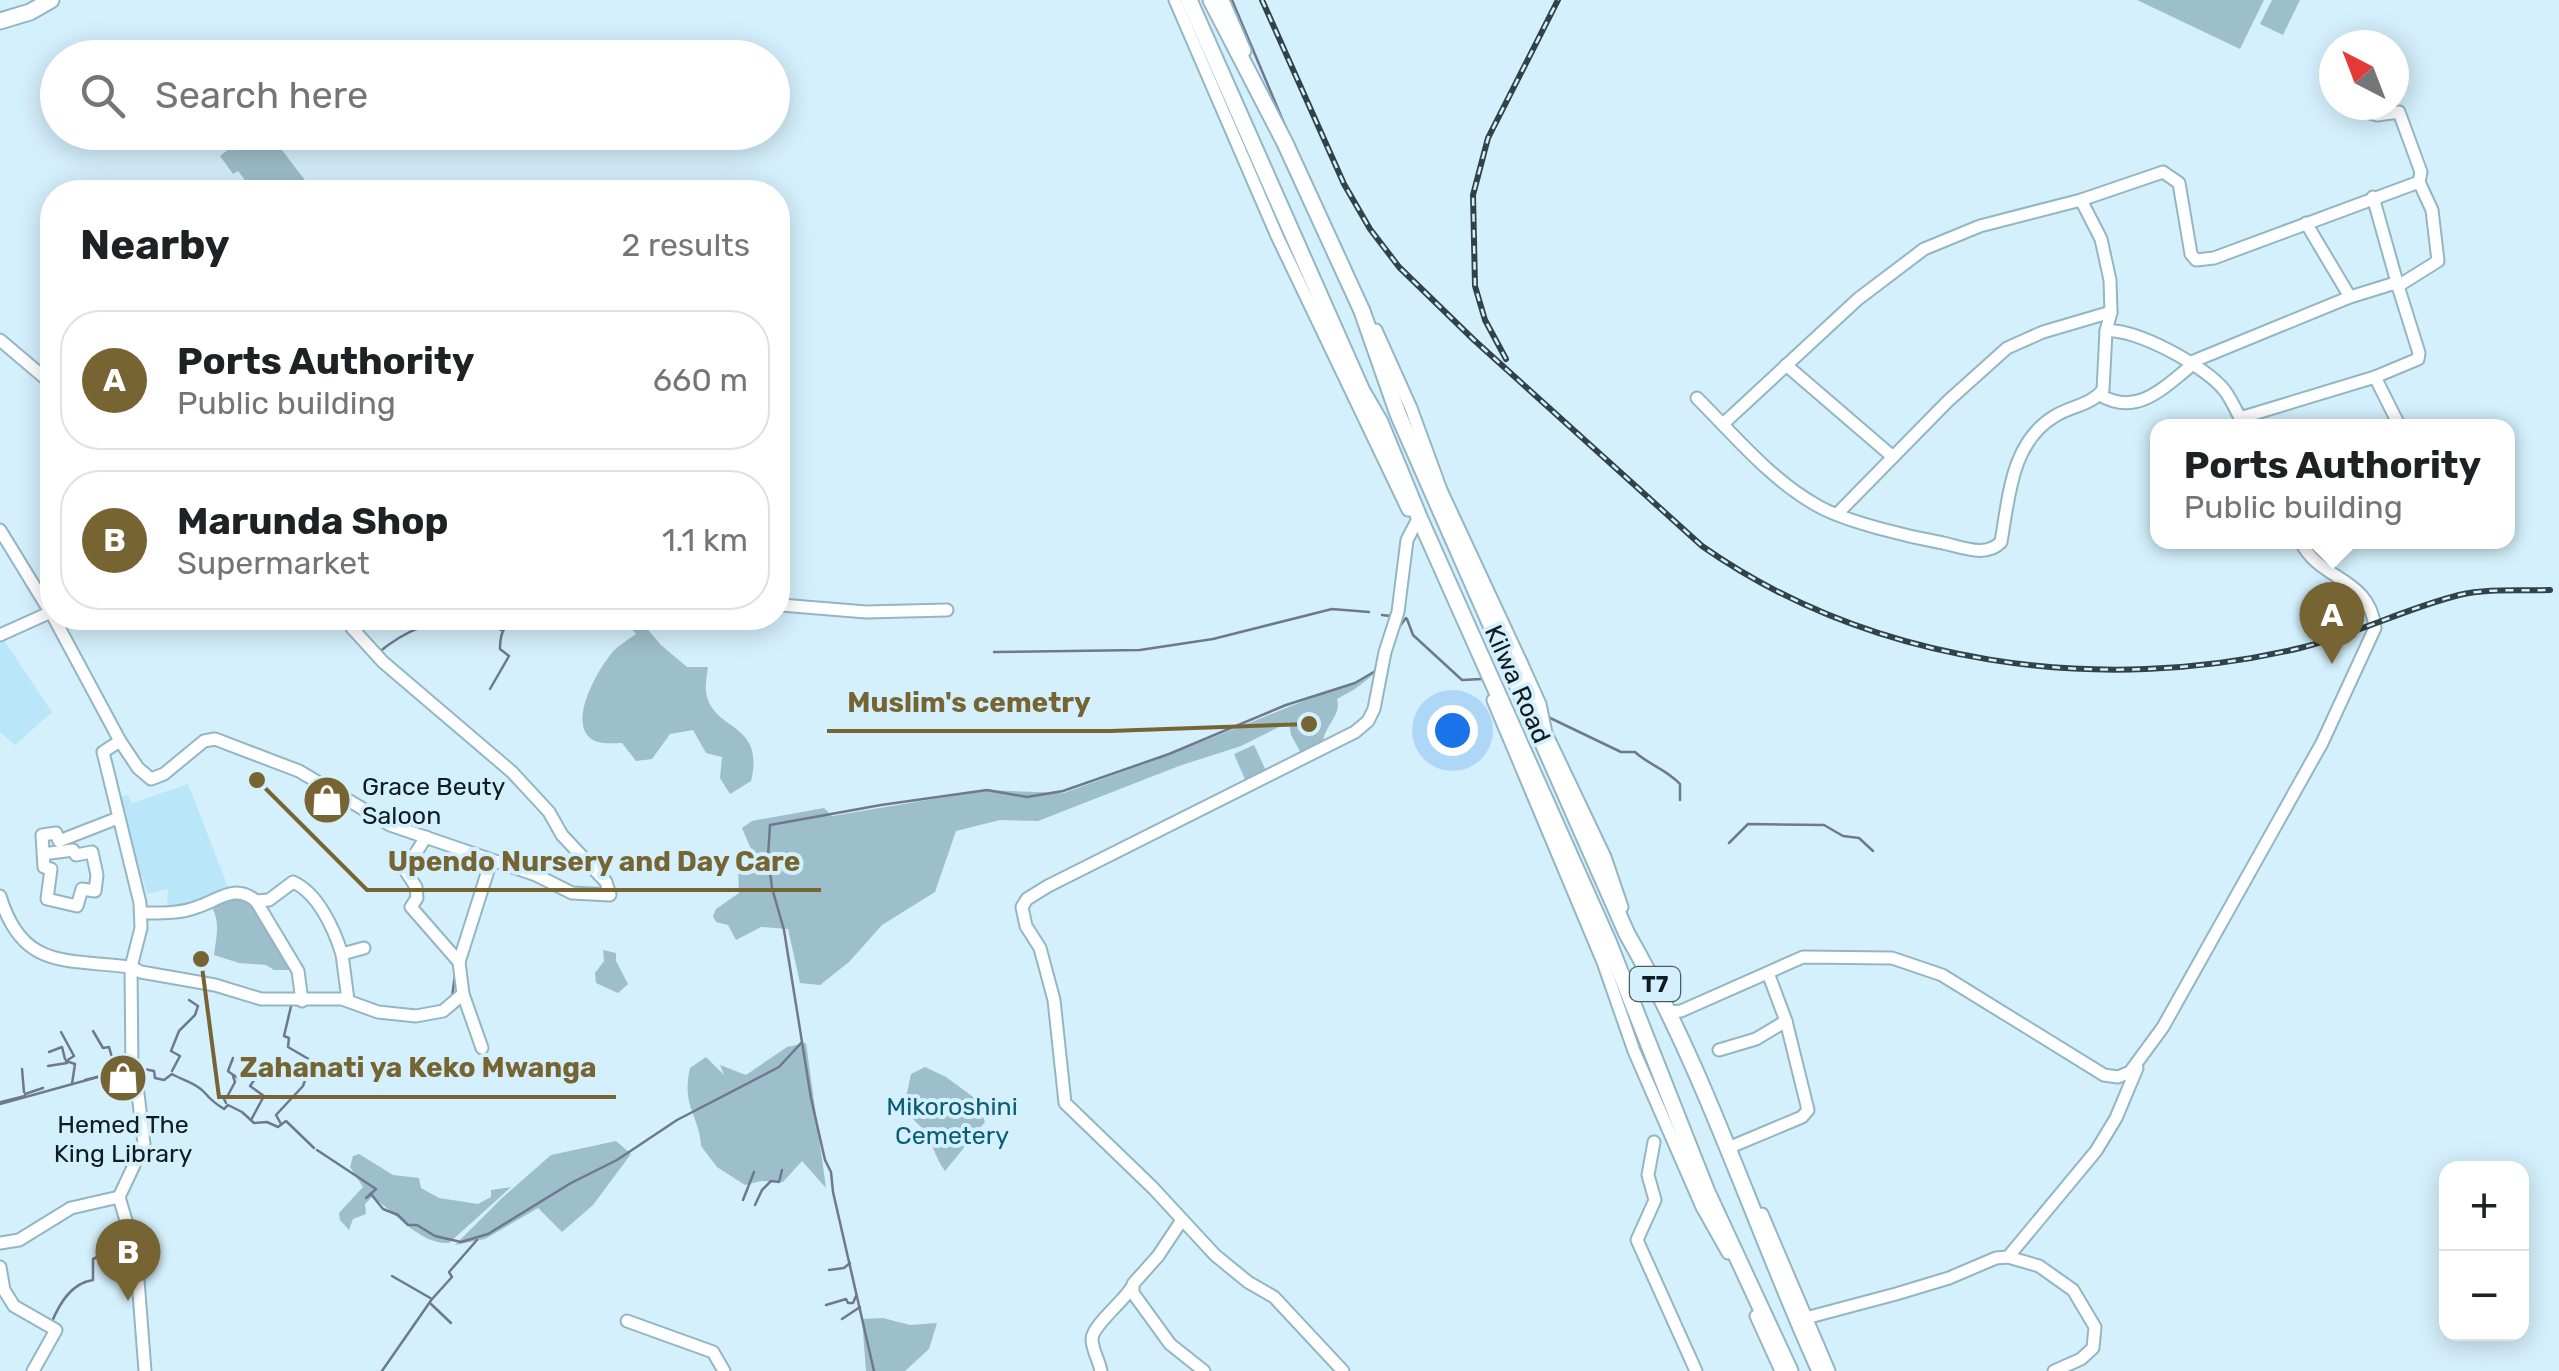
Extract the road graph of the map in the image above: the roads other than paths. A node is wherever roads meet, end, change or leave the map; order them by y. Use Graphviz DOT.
graph roads {
  1 [pos="52,0"];
  2 [pos="1175,0"];
  3 [pos="1189,0"];
  4 [pos="1210,0"];
  5 [pos="1222,0"];
  6 [pos="0,21"];
  7 [pos="2402,120"];
  8 [pos="2419,182"];
  9 [pos="2374,197"];
  10 [pos="2081,200"];
  11 [pos="2306,224"];
  12 [pos="2398,286"];
  13 [pos="2350,297"];
  14 [pos="2111,312"];
  15 [pos="2106,331"];
  16 [pos="0,340"];
  17 [pos="2190,364"];
  18 [pos="1786,366"];
  19 [pos="40,374"];
  20 [pos="2376,377"];
  21 [pos="2100,395"];
  22 [pos="1698,398"];
  23 [pos="2240,419"];
  24 [pos="2251,419"];
  25 [pos="2397,419"];
  26 [pos="1724,424"];
  27 [pos="1893,457"];
  28 [pos="1838,514"];
  29 [pos="1416,520"];
  30 [pos="0,530"];
  31 [pos="2304,549"];
  32 [pos="40,595"];
  33 [pos="790,606"];
  34 [pos="947,610"];
  35 [pos="40,620"];
  36 [pos="60,630"];
  37 [pos="354,630"];
  38 [pos="0,635"];
  39 [pos="1516,665"];
  40 [pos="120,741"];
  41 [pos="118,818"];
  42 [pos="426,837"];
  43 [pos="43,854"];
  44 [pos="491,861"];
  45 [pos="0,896"];
  46 [pos="256,902"];
  47 [pos="141,914"];
  48 [pos="364,948"];
  49 [pos="342,954"];
  50 [pos="459,962"];
  51 [pos="131,967"];
  52 [pos="1768,973"];
  53 [pos="464,994"];
  54 [pos="348,1000"];
  55 [pos="302,1001"];
  56 [pos="1671,1013"];
  57 [pos="1786,1021"];
  58 [pos="482,1048"];
  59 [pos="1719,1050"];
  60 [pos="2143,1055"];
  61 [pos="1654,1142"];
  62 [pos="1731,1147"];
  63 [pos="118,1198"];
  64 [pos="1182,1220"];
  65 [pos="0,1243"];
  66 [pos="2008,1257"];
  67 [pos="0,1267"];
  68 [pos="1132,1287"];
  69 [pos="1801,1319"];
  70 [pos="627,1321"];
  71 [pos="33,1371"];
  72 [pos="144,1371"];
  73 [pos="724,1371"];
  74 [pos="1101,1371"];
  75 [pos="1204,1371"];
  76 [pos="1343,1371"];
  77 [pos="1696,1371"];
  78 [pos="1781,1371"];
  79 [pos="1790,1371"];
  80 [pos="1820,1371"];
  81 [pos="1829,1371"];
  82 [pos="2054,1371"];
  1 -- 6 [label="highway"];
  2 -- 29 [label="street"];
  3 -- 29 [label="highway, Kilwa Road / T7"];
  4 -- 39 [label="highway, Kilwa Road / T7"];
  5 -- 39 [label="street"];
  7 -- 8 [label="street"];
  8 -- 9 [label="street"];
  8 -- 12 [label="street"];
  9 -- 11 [label="street"];
  9 -- 12 [label="street"];
  10 -- 11 [label="street"];
  10 -- 14 [label="street"];
  10 -- 18 [label="street"];
  11 -- 13 [label="street"];
  12 -- 13 [label="street"];
  12 -- 20 [label="street"];
  13 -- 17 [label="street"];
  14 -- 15 [label="street"];
  14 -- 27 [label="street"];
  15 -- 17 [label="street"];
  15 -- 21 [label="street"];
  16 -- 19 [label="street"];
  17 -- 21 [label="street"];
  17 -- 23 [label="street"];
  18 -- 26 [label="street"];
  18 -- 27 [label="street"];
  20 -- 24 [label="street"];
  20 -- 25 [label="street"];
  21 -- 28 [label="street"];
  22 -- 26 [label="street"];
  26 -- 28 [label="street"];
  27 -- 28 [label="street"];
  29 -- 64 [label="street"];
  29 -- 78 [label="street"];
  29 -- 79 [label="highway, Kilwa Road / T7"];
  30 -- 32 [label="street"];
  31 -- 60 [label="street"];
  33 -- 34 [label="street"];
  35 -- 38 [label="street"];
  36 -- 40 [label="street"];
  37 -- 44 [label="street"];
  39 -- 56 [label="highway, Kilwa Road / T7"];
  40 -- 41 [label="street"];
  40 -- 42 [label="street"];
  41 -- 43 [label="street"];
  41 -- 47 [label="street"];
  42 -- 44 [label="street"];
  42 -- 50 [label="street"];
  43 -- 43 [label="street"];
  44 -- 50 [label="street"];
  45 -- 51 [label="street"];
  46 -- 47 [label="street"];
  46 -- 49 [label="street"];
  46 -- 55 [label="street"];
  47 -- 51 [label="street"];
  48 -- 49 [label="street"];
  49 -- 54 [label="street"];
  50 -- 53 [label="street"];
  51 -- 55 [label="street"];
  51 -- 63 [label="street"];
  52 -- 56 [label="street"];
  52 -- 57 [label="street"];
  52 -- 60 [label="street"];
  53 -- 54 [label="street"];
  53 -- 58 [label="street"];
  54 -- 55 [label="street"];
  56 -- 62 [label="highway, Kilwa Road / T7"];
  57 -- 59 [label="street"];
  57 -- 62 [label="street"];
  60 -- 66 [label="street"];
  61 -- 77 [label="street"];
  62 -- 69 [label="highway, Kilwa Road / T7"];
  63 -- 65 [label="street"];
  63 -- 72 [label="street"];
  64 -- 68 [label="street"];
  64 -- 76 [label="street"];
  66 -- 69 [label="street"];
  66 -- 82 [label="street"];
  67 -- 71 [label="street"];
  68 -- 74 [label="street"];
  68 -- 75 [label="street"];
  69 -- 80 [label="highway, Kilwa Road / T7"];
  69 -- 81 [label="street"];
  70 -- 73 [label="street"];
}
